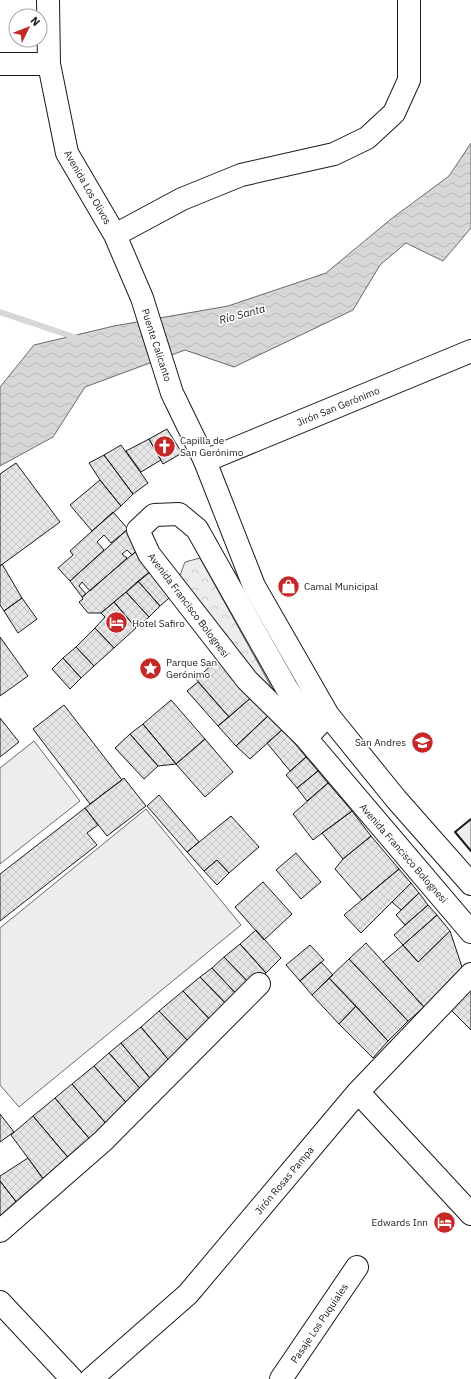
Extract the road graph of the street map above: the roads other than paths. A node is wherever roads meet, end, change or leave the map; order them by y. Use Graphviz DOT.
graph roads {
  1 [pos="48,0"];
  2 [pos="409,0"];
  3 [pos="0,64"];
  4 [pos="49,64"];
  5 [pos="115,235"];
  6 [pos="142,298"];
  7 [pos="471,351"];
  8 [pos="172,392"];
  9 [pos="205,461"];
  10 [pos="316,728"];
  11 [pos="396,799"];
  12 [pos="374,818"];
  13 [pos="469,882"];
  14 [pos="444,899"];
  15 [pos="471,932"];
  16 [pos="471,974"];
  17 [pos="259,984"];
  18 [pos="358,1092"];
  19 [pos="471,1214"];
  20 [pos="0,1231"];
  21 [pos="357,1267"];
  22 [pos="0,1302"];
  23 [pos="72,1379"];
  24 [pos="91,1379"];
  25 [pos="281,1379"];
  1 -- 4 [label="main road, Avenida Los Olivos"];
  2 -- 5 [label="main road"];
  3 -- 4 [label="main road"];
  4 -- 5 [label="main road, Avenida Los Olivos"];
  5 -- 6 [label="main road, Avenida Los Olivos"];
  6 -- 8 [label="main road, Puente Calicanto"];
  7 -- 9 [label="main road, Jirón San Gerónimo"];
  8 -- 9 [label="main road, Avenida Francisco Bolognesi"];
  9 -- 10 [label="main road, Avenida Francisco Bolognesi"];
  10 -- 10 [label="main road, Avenida Francisco Bolognesi"];
  10 -- 11 [label="main road, Avenida Francisco Bolognesi"];
  10 -- 12 [label="main road, Avenida Francisco Bolognesi"];
  11 -- 12 [label="main road"];
  11 -- 13 [label="main road, Avenida Francisco Bolognesi"];
  12 -- 14 [label="main road, Avenida Francisco Bolognesi"];
  13 -- 14 [label="main road"];
  14 -- 15 [label="main road, Avenida Francisco Bolognesi"];
  16 -- 18 [label="main road, Jirón Rosas Pampa"];
  17 -- 20 [label="main road"];
  18 -- 19 [label="main road"];
  18 -- 24 [label="main road, Jirón Rosas Pampa"];
  21 -- 25 [label="main road, Pasaje Los Puquiales"];
  22 -- 23 [label="main road"];
}
